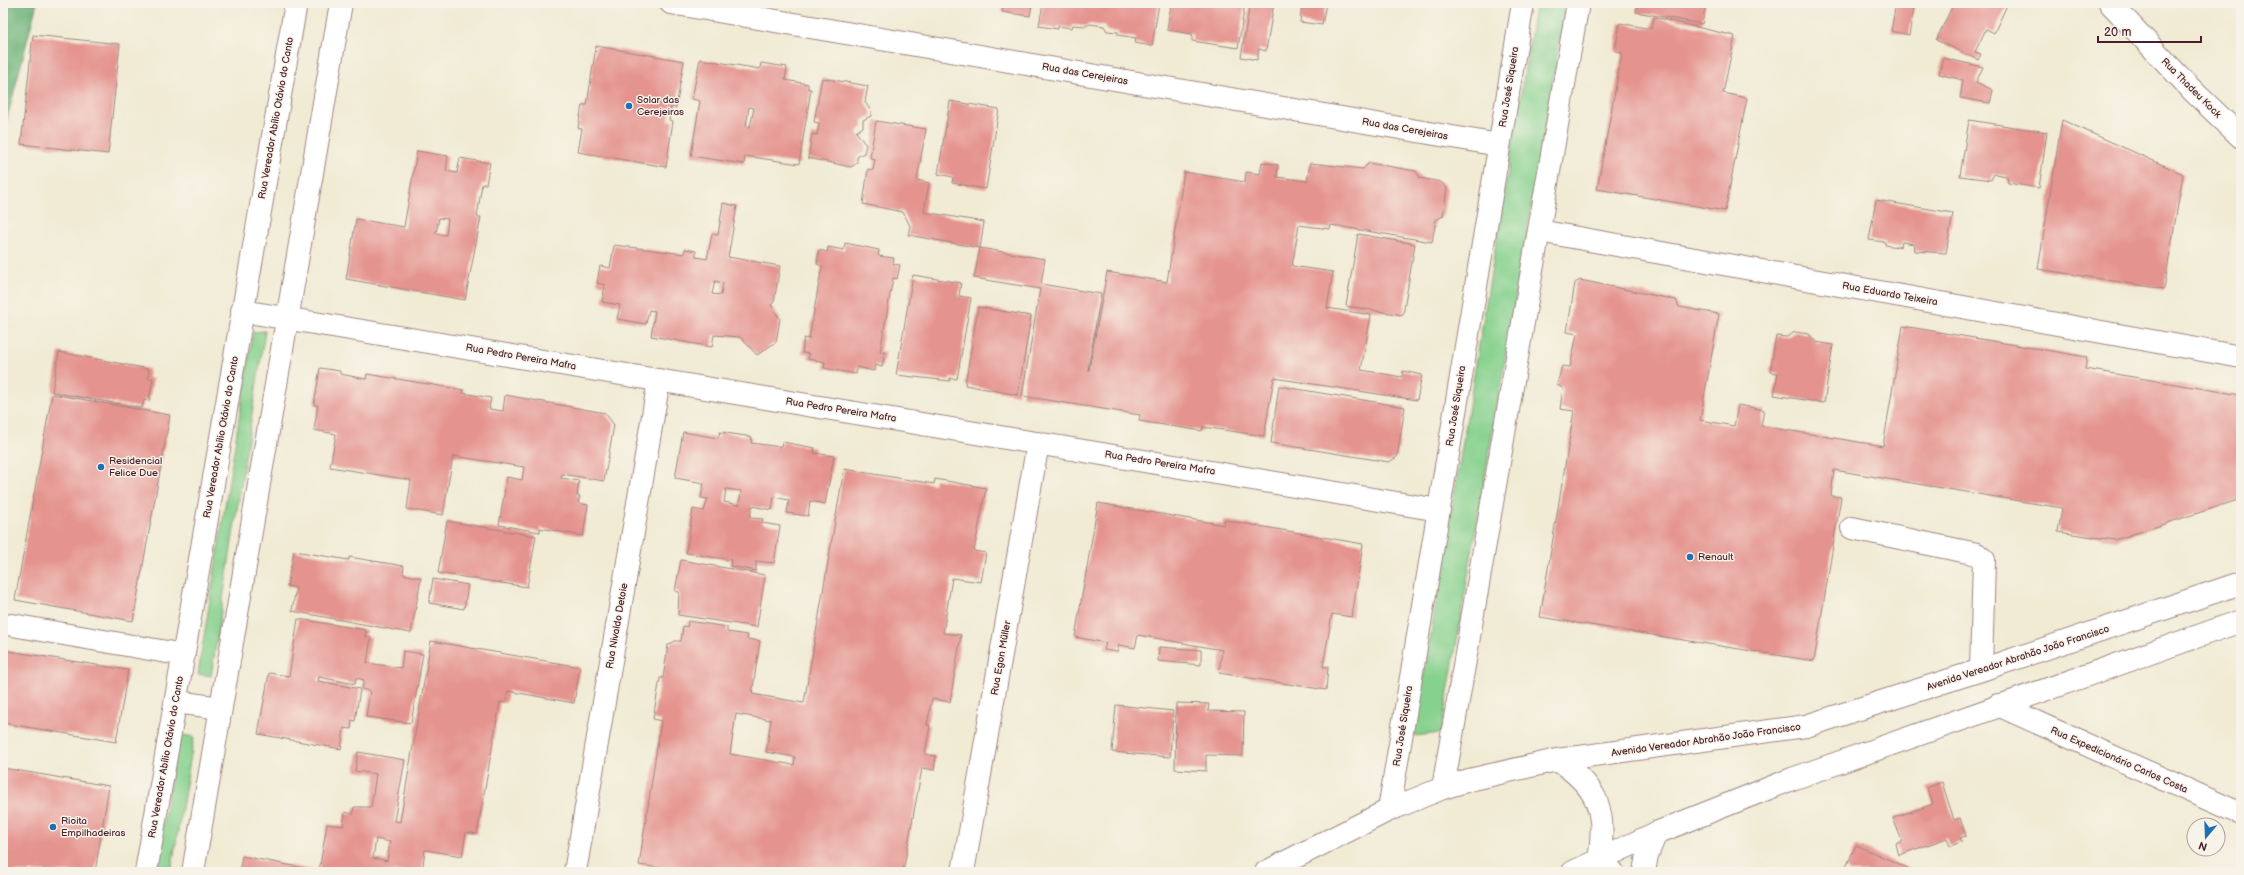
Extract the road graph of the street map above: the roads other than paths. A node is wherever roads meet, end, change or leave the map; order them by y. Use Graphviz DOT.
graph roads {
  1 [pos="296,3"];
  2 [pos="341,3"];
  3 [pos="671,3"];
  4 [pos="1523,3"];
  5 [pos="1578,3"];
  6 [pos="2110,3"];
  7 [pos="2241,137"];
  8 [pos="1500,145"];
  9 [pos="1539,231"];
  10 [pos="242,311"];
  11 [pos="287,318"];
  12 [pos="2241,357"];
  13 [pos="660,380"];
  14 [pos="1038,443"];
  15 [pos="1439,510"];
  16 [pos="1852,528"];
  17 [pos="2241,583"];
  18 [pos="2241,621"];
  19 [pos="12,626"];
  20 [pos="184,656"];
  21 [pos="1981,670"];
  22 [pos="176,702"];
  23 [pos="1998,706"];
  24 [pos="221,708"];
  25 [pos="1557,760"];
  26 [pos="1443,788"];
  27 [pos="1389,810"];
  28 [pos="2241,814"];
  29 [pos="1656,834"];
  30 [pos="1606,865"];
  31 [pos="146,872"];
  32 [pos="193,872"];
  33 [pos="575,872"];
  34 [pos="963,872"];
  35 [pos="1266,872"];
  36 [pos="1573,872"];
  37 [pos="1644,872"];
  1 -- 10 [label="street, Rua Vereador Abílio Otávio do Canto"];
  2 -- 11 [label="street"];
  3 -- 8 [label="street, Rua das Cerejeiras"];
  4 -- 8 [label="street, Rua José Siqueira"];
  5 -- 9 [label="street"];
  6 -- 7 [label="street, Rua Thadeu Kock"];
  8 -- 15 [label="street, Rua José Siqueira"];
  9 -- 12 [label="street, Rua Eduardo Teixeira"];
  9 -- 26 [label="street"];
  10 -- 11 [label="street, Rua Pedro Pereira Mafra"];
  10 -- 20 [label="street, Rua Vereador Abílio Otávio do Canto"];
  11 -- 13 [label="street, Rua Pedro Pereira Mafra"];
  11 -- 24 [label="street"];
  13 -- 14 [label="street, Rua Pedro Pereira Mafra"];
  13 -- 33 [label="street, Rua Nivaldo Detoie"];
  14 -- 15 [label="street, Rua Pedro Pereira Mafra"];
  14 -- 34 [label="street, Rua Egon Müller"];
  15 -- 27 [label="street, Rua José Siqueira"];
  16 -- 21 [label="street"];
  17 -- 21 [label="street, Avenida Vereador Abrahão João Francisco"];
  18 -- 23 [label="street"];
  19 -- 20 [label="street"];
  20 -- 22 [label="street, Rua Vereador Abílio Otávio do Canto"];
  21 -- 25 [label="street, Avenida Vereador Abrahão João Francisco"];
  22 -- 24 [label="street"];
  22 -- 31 [label="street, Rua Vereador Abílio Otávio do Canto"];
  23 -- 28 [label="street, Rua Expedicionário Carlos Costa"];
  23 -- 29 [label="street"];
  24 -- 32 [label="street"];
  25 -- 26 [label="street, Avenida Vereador Abrahão João Francisco"];
  25 -- 30 [label="street"];
  26 -- 27 [label="street, Avenida Vereador Abrahão João Francisco"];
  27 -- 35 [label="street, Avenida Vereador Abrahão João Francisco"];
  29 -- 30 [label="street"];
  29 -- 37 [label="street"];
  30 -- 36 [label="street"];
}
